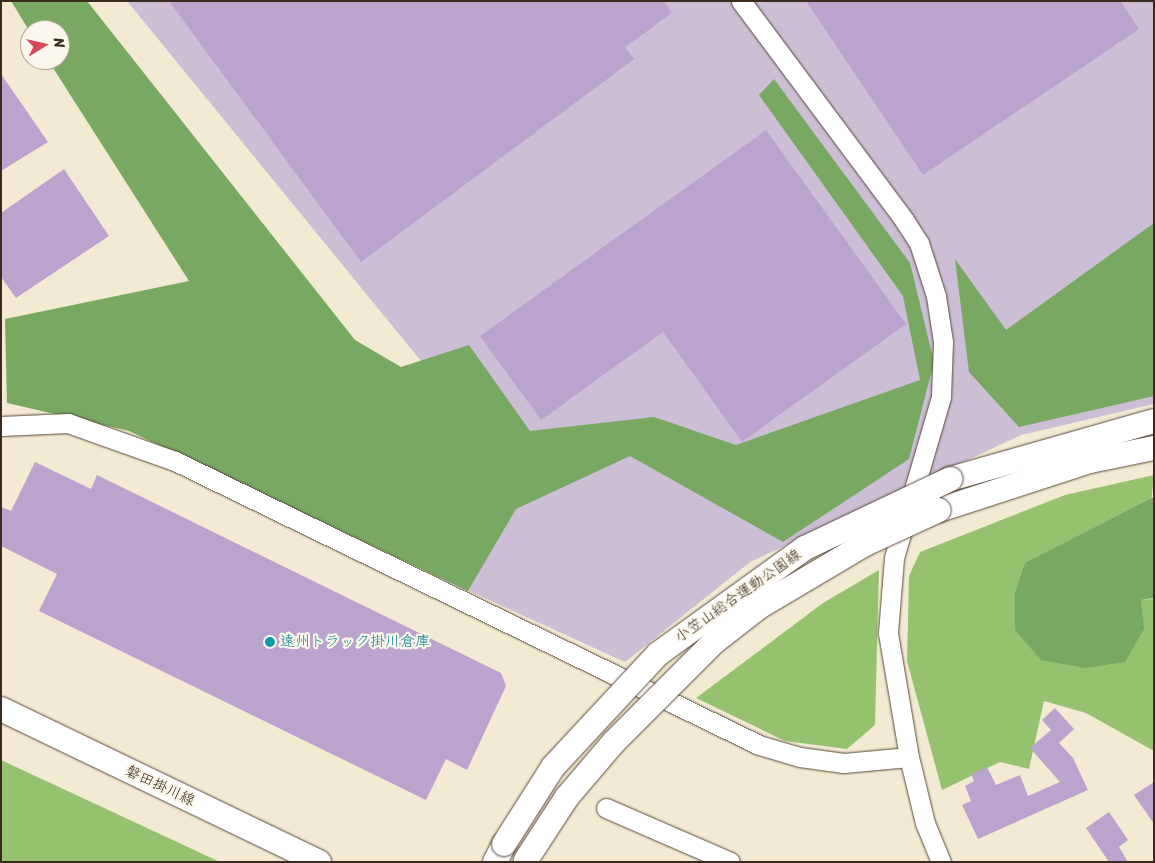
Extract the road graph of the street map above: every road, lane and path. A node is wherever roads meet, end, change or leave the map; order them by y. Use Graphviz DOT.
graph roads {
  1 [pos="740,1"];
  2 [pos="1154,421"];
  3 [pos="1,426"];
  4 [pos="1154,448"];
  5 [pos="1,709"];
  6 [pos="908,757"];
  7 [pos="606,808"];
  8 [pos="500,853"];
  9 [pos="526,861"];
  10 [pos="319,862"];
  11 [pos="730,862"];
  12 [pos="941,862"];
  1 -- 6 [label="street"];
  2 -- 8 [label="main road, 小笠山総合運動公園線, bridge"];
  3 -- 6 [label="street"];
  4 -- 9 [label="main road, 小笠山総合運動公園線, bridge"];
  5 -- 10 [label="main road, 磐田掛川線"];
  6 -- 12 [label="street"];
  7 -- 11 [label="street"];
}
